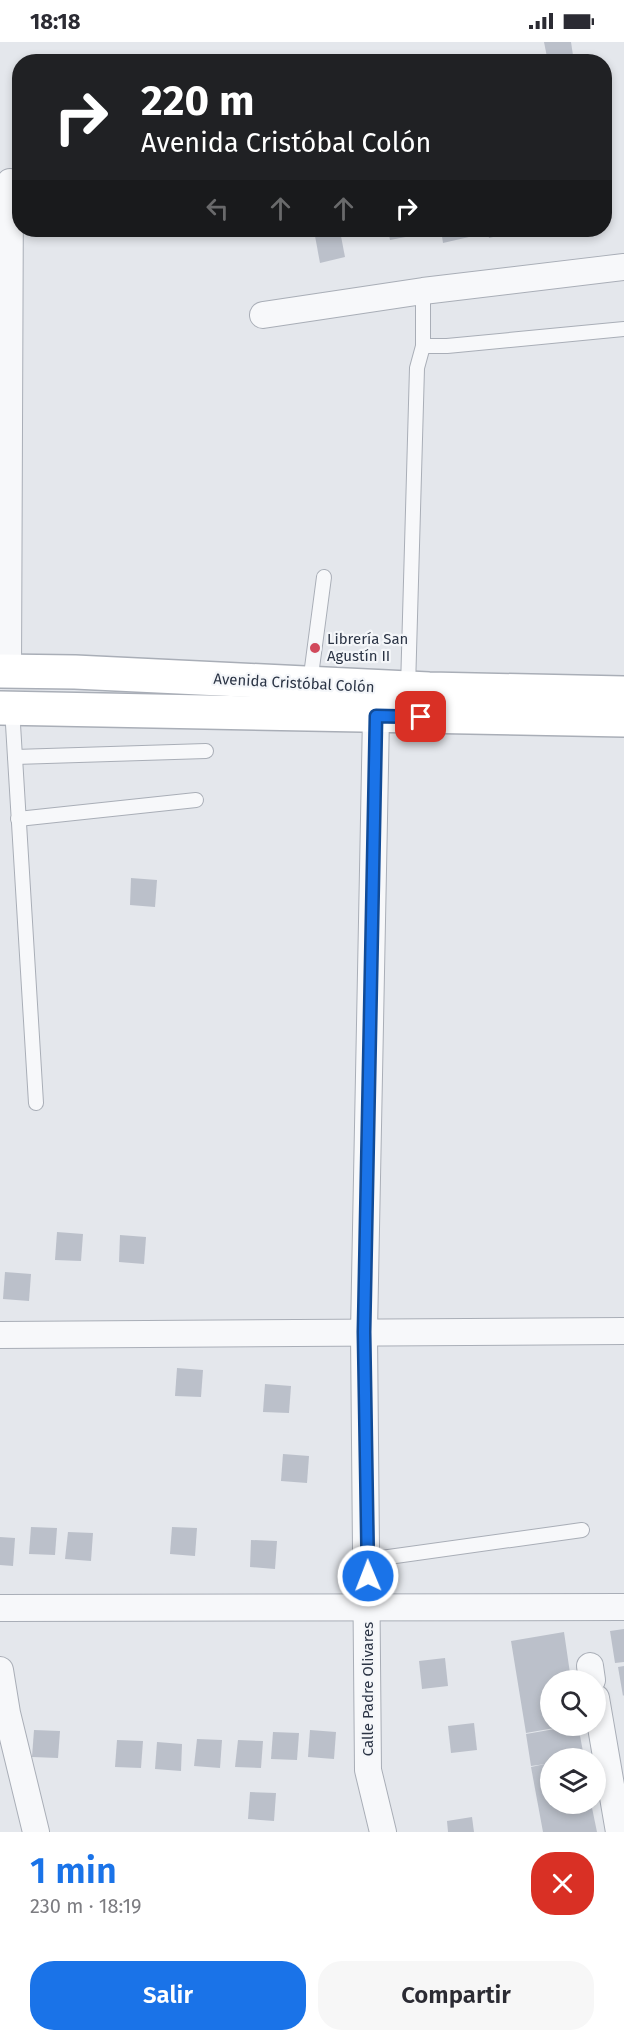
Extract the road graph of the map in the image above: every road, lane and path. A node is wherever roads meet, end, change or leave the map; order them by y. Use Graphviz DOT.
graph roads {
  1 [pos="10,182"];
  2 [pos="624,267"];
  3 [pos="423,291"];
  4 [pos="263,315"];
  5 [pos="624,329"];
  6 [pos="423,346"];
  7 [pos="324,577"];
  8 [pos="4,671"];
  9 [pos="310,683"];
  10 [pos="408,688"];
  11 [pos="624,693"];
  12 [pos="6,708"];
  13 [pos="376,716"];
  14 [pos="624,720"];
  15 [pos="206,751"];
  16 [pos="15,758"];
  17 [pos="196,800"];
  18 [pos="18,819"];
  19 [pos="36,1103"];
  20 [pos="624,1331"];
  21 [pos="364,1332"];
  22 [pos="0,1335"];
  23 [pos="582,1530"];
  24 [pos="368,1560"];
  25 [pos="624,1607"];
  26 [pos="0,1608"];
  27 [pos="368,1608"];
  28 [pos="0,1670"];
  29 [pos="603,1736"];
  30 [pos="36,1832"];
  31 [pos="383,1832"];
  32 [pos="619,1832"];
  1 -- 8 [label="street"];
  2 -- 3 [label="street"];
  3 -- 4 [label="street"];
  3 -- 6 [label="lane"];
  5 -- 6 [label="lane"];
  6 -- 10 [label="lane"];
  7 -- 9 [label="lane"];
  8 -- 9 [label="street, Avenida Cristóbal Colón"];
  9 -- 10 [label="street, Avenida Cristóbal Colón"];
  10 -- 11 [label="street, Avenida Cristóbal Colón"];
  12 -- 13 [label="street, Avenida Cristóbal Colón"];
  12 -- 16 [label="lane"];
  13 -- 14 [label="street, Avenida Cristóbal Colón"];
  13 -- 21 [label="street, Calle Padre Olivares"];
  15 -- 16 [label="lane"];
  16 -- 18 [label="lane"];
  17 -- 18 [label="lane"];
  18 -- 19 [label="lane"];
  20 -- 21 [label="street"];
  21 -- 22 [label="street"];
  21 -- 24 [label="street, Calle Padre Olivares"];
  23 -- 24 [label="lane"];
  24 -- 27 [label="street, Calle Padre Olivares"];
  25 -- 27 [label="street"];
  26 -- 27 [label="street"];
  27 -- 31 [label="street, Calle Padre Olivares"];
  28 -- 30 [label="street"];
  29 -- 32 [label="street"];
}
